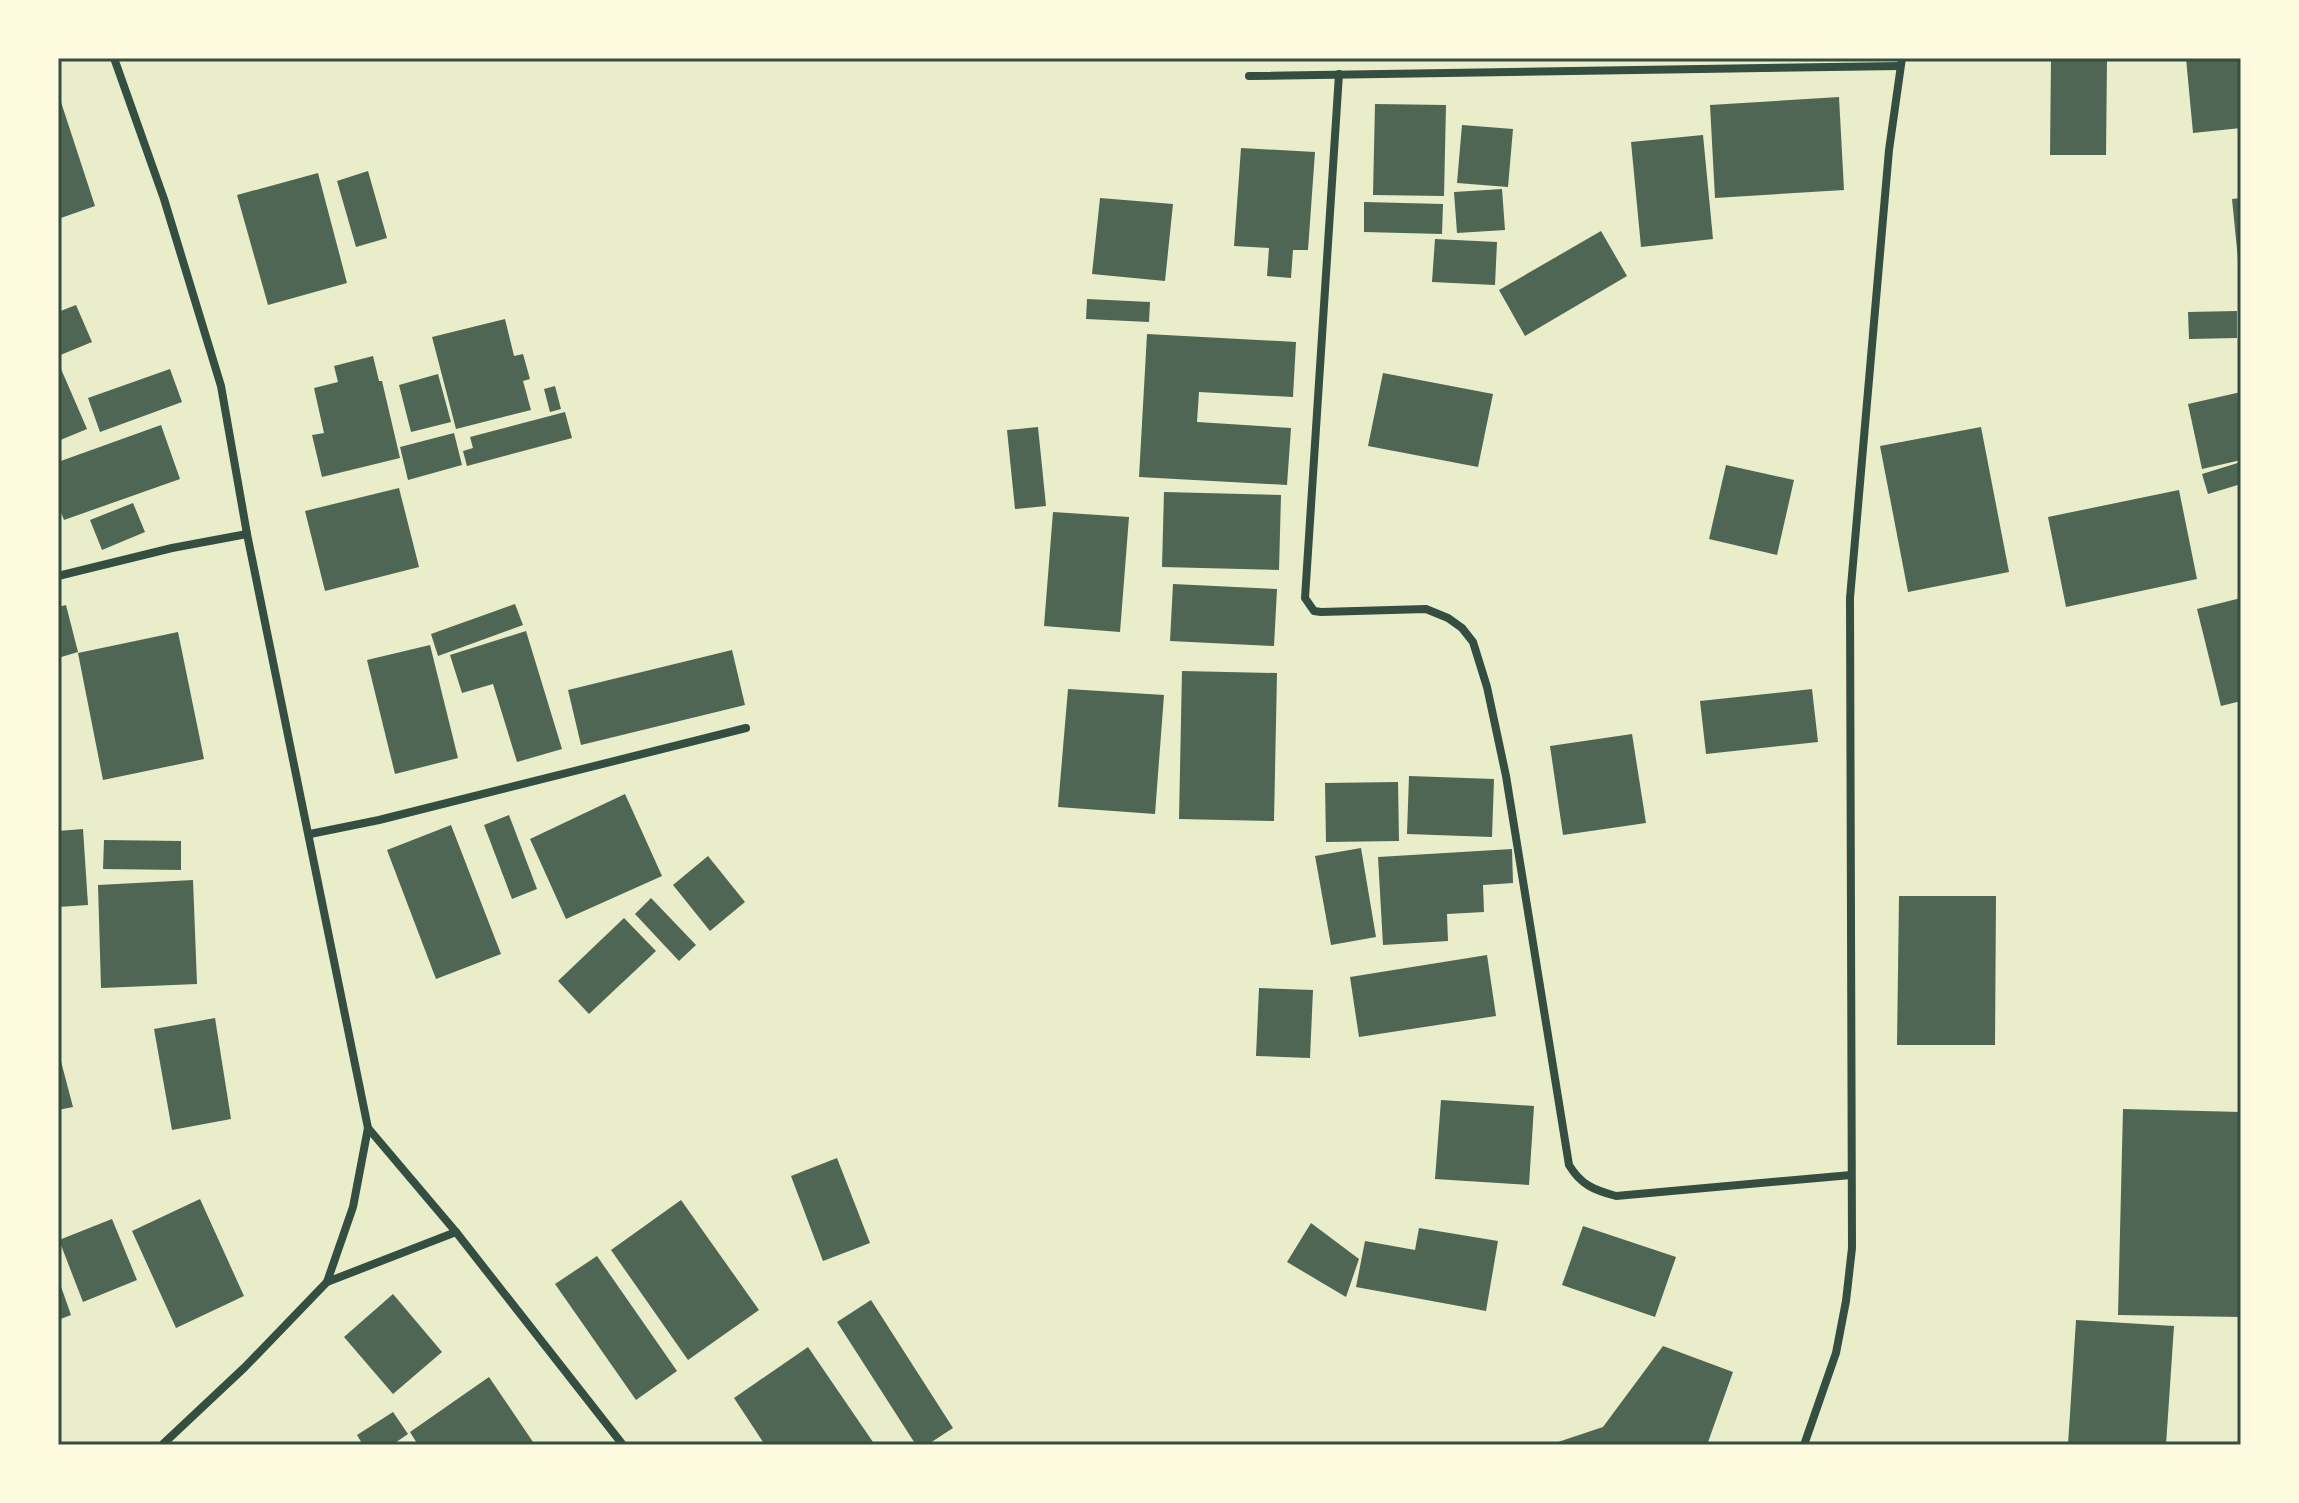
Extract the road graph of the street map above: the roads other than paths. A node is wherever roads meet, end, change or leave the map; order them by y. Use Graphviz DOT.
graph roads {
  1 [pos="114,58"];
  2 [pos="1901,62"];
  3 [pos="1339,74"];
  4 [pos="1249,76"];
  5 [pos="247,534"];
  6 [pos="58,576"];
  7 [pos="746,728"];
  8 [pos="310,834"];
  9 [pos="368,1128"];
  10 [pos="1851,1175"];
  11 [pos="456,1232"];
  12 [pos="327,1282"];
  13 [pos="162,1445"];
  14 [pos="623,1445"];
  15 [pos="1804,1445"];
  1 -- 5 [label="street"];
  2 -- 3 [label="street"];
  2 -- 10 [label="street"];
  3 -- 4 [label="street"];
  3 -- 10 [label="street"];
  5 -- 6 [label="street"];
  5 -- 8 [label="street"];
  7 -- 8 [label="street"];
  8 -- 9 [label="street"];
  9 -- 11 [label="street"];
  9 -- 12 [label="street"];
  10 -- 15 [label="street"];
  11 -- 12 [label="street"];
  11 -- 14 [label="street"];
  12 -- 13 [label="street"];
}
